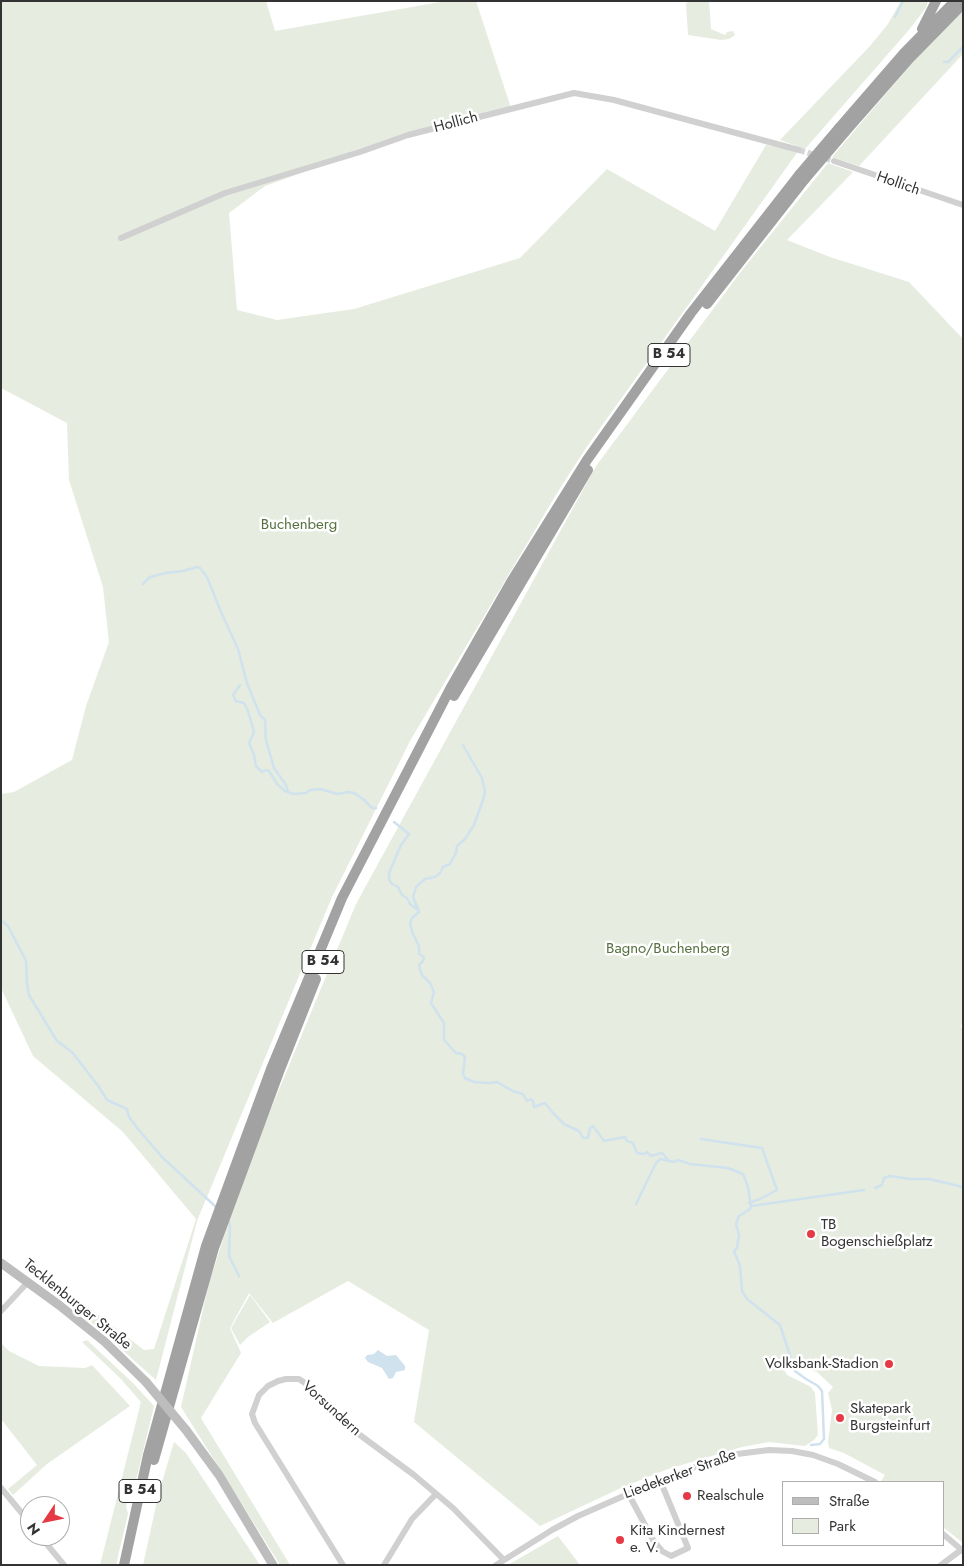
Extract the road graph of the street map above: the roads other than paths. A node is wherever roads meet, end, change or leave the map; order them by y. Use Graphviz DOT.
graph roads {
  1 [pos="936,1"];
  2 [pos="955,1"];
  3 [pos="963,4"];
  4 [pos="904,53"];
  5 [pos="842,130"];
  6 [pos="800,150"];
  7 [pos="834,161"];
  8 [pos="802,177"];
  9 [pos="963,205"];
  10 [pos="121,238"];
  11 [pos="1,1263"];
  12 [pos="28,1282"];
  13 [pos="1,1311"];
  14 [pos="660,1480"];
  15 [pos="872,1481"];
  16 [pos="1,1488"];
  17 [pos="628,1493"];
  18 [pos="436,1494"];
  19 [pos="20,1512"];
  20 [pos="944,1535"];
  21 [pos="48,1546"];
  22 [pos="962,1551"];
  23 [pos="502,1560"];
  24 [pos="64,1565"];
  25 [pos="124,1565"];
  26 [pos="130,1565"];
  27 [pos="273,1565"];
  28 [pos="343,1565"];
  29 [pos="384,1565"];
  30 [pos="496,1565"];
  31 [pos="941,1565"];
  1 -- 4 [label="highway"];
  2 -- 4 [label="highway, B 54"];
  3 -- 5 [label="highway, B 54"];
  4 -- 5 [label="highway, B 54"];
  5 -- 8 [label="highway, B 54, bridge"];
  6 -- 10 [label="street, Hollich"];
  7 -- 9 [label="street, Hollich"];
  8 -- 25 [label="highway, B 54"];
  8 -- 26 [label="highway, B 54"];
  11 -- 12 [label="main road, Tecklenburger Straße"];
  12 -- 13 [label="street"];
  12 -- 27 [label="main road, Tecklenburger Straße, bridge"];
  14 -- 15 [label="street, Liedekerker Straße"];
  14 -- 17 [label="street, Liedekerker Straße"];
  14 -- 17 [label="street"];
  16 -- 19 [label="street"];
  17 -- 23 [label="street, Liedekerker Straße"];
  18 -- 23 [label="street, Vorsundern"];
  18 -- 28 [label="street, Vorsundern"];
  18 -- 29 [label="street"];
  20 -- 22 [label="street"];
  21 -- 24 [label="street"];
  22 -- 31 [label="street"];
  23 -- 30 [label="street, Liedekerker Straße"];
}
